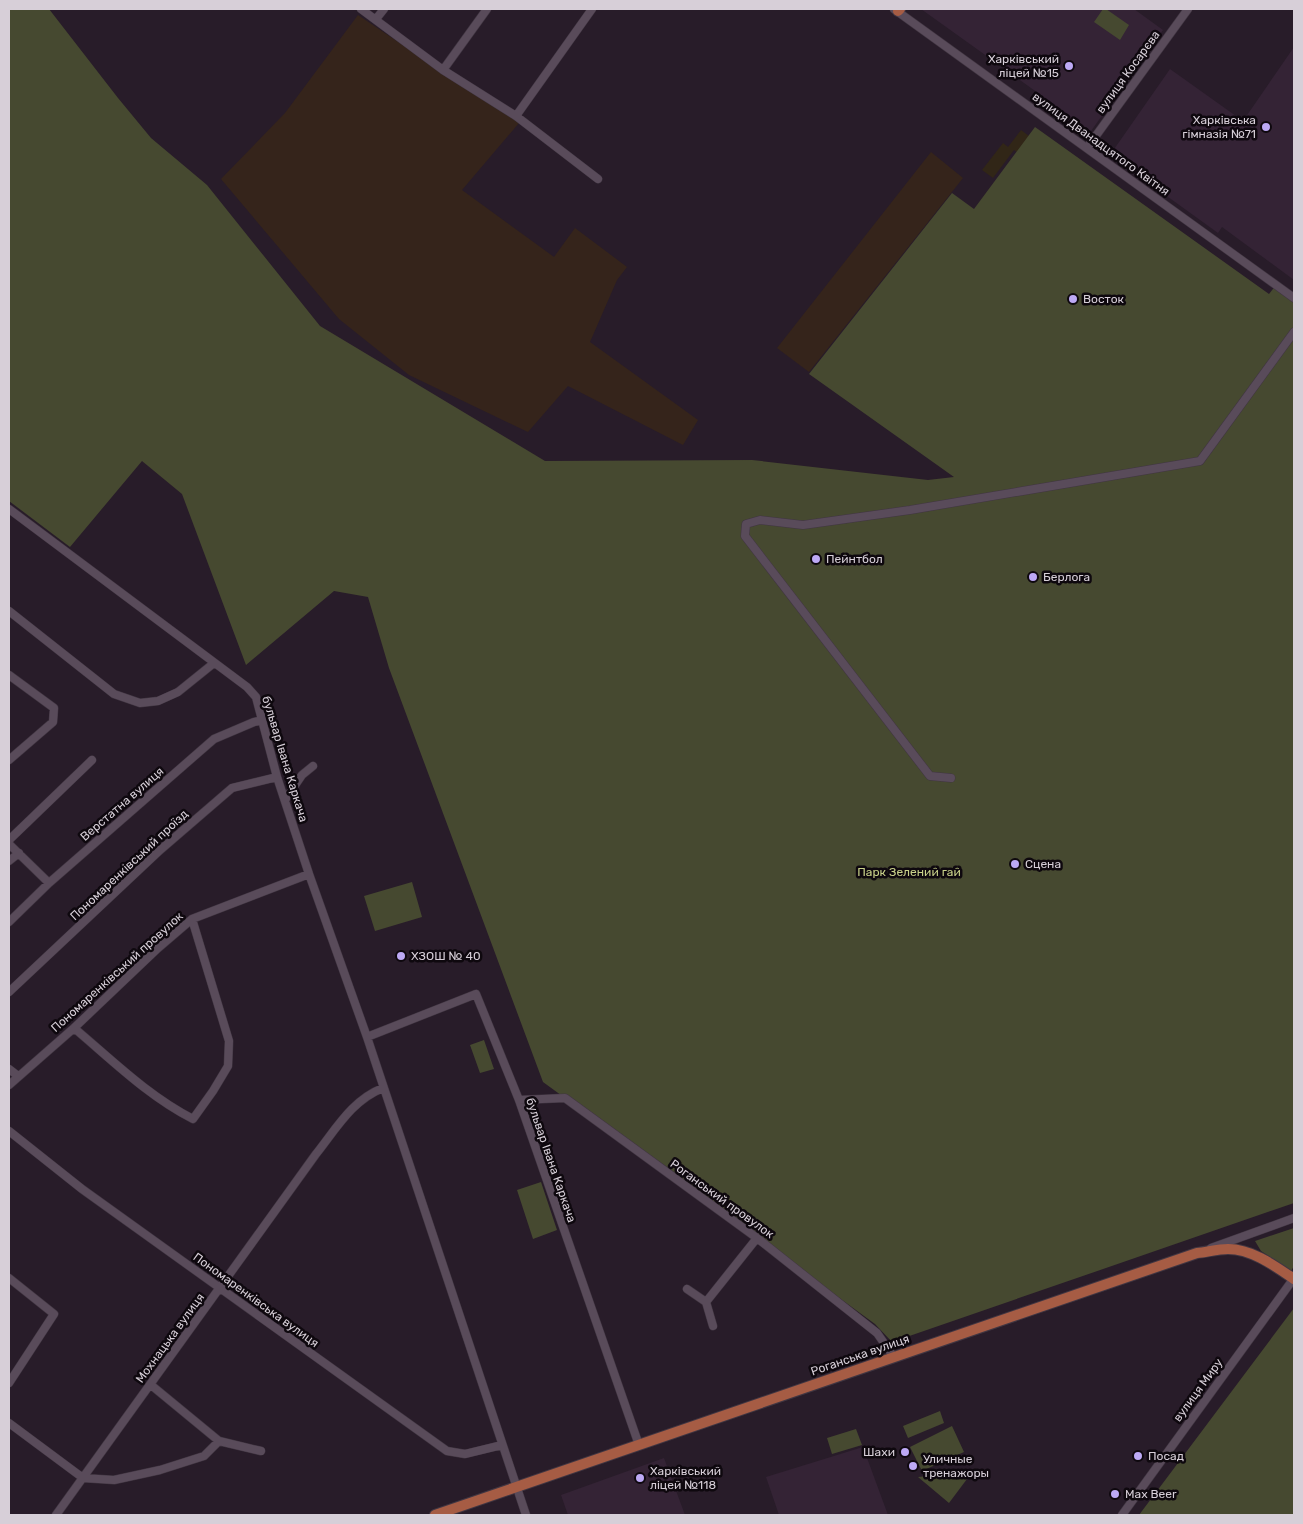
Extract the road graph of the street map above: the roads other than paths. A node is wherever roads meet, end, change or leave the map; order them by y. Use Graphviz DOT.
graph roads {
  1 [pos="361,9"];
  2 [pos="384,9"];
  3 [pos="487,9"];
  4 [pos="592,9"];
  5 [pos="1188,9"];
  6 [pos="897,10"];
  7 [pos="376,19"];
  8 [pos="443,70"];
  9 [pos="516,116"];
  10 [pos="1086,148"];
  11 [pos="598,179"];
  12 [pos="1294,298"];
  13 [pos="1294,332"];
  14 [pos="9,508"];
  15 [pos="9,612"];
  16 [pos="214,663"];
  17 [pos="9,675"];
  18 [pos="262,720"];
  19 [pos="10,756"];
  20 [pos="92,760"];
  21 [pos="313,766"];
  22 [pos="277,777"];
  23 [pos="951,778"];
  24 [pos="285,800"];
  25 [pos="9,842"];
  26 [pos="18,853"];
  27 [pos="9,861"];
  28 [pos="309,874"];
  29 [pos="49,883"];
  30 [pos="192,919"];
  31 [pos="9,922"];
  32 [pos="9,992"];
  33 [pos="74,1028"];
  34 [pos="367,1037"];
  35 [pos="9,1069"];
  36 [pos="18,1076"];
  37 [pos="9,1085"];
  38 [pos="383,1088"];
  39 [pos="519,1100"];
  40 [pos="9,1131"];
  41 [pos="1294,1218"];
  42 [pos="757,1238"];
  43 [pos="1197,1253"];
  44 [pos="9,1278"];
  45 [pos="1294,1279"];
  46 [pos="220,1288"];
  47 [pos="687,1289"];
  48 [pos="706,1302"];
  49 [pos="713,1326"];
  50 [pos="893,1356"];
  51 [pos="9,1383"];
  52 [pos="151,1385"];
  53 [pos="9,1423"];
  54 [pos="219,1441"];
  55 [pos="502,1445"];
  56 [pos="639,1445"];
  57 [pos="261,1451"];
  58 [pos="83,1478"];
  59 [pos="517,1487"];
  60 [pos="56,1515"];
  61 [pos="435,1515"];
  62 [pos="526,1515"];
  63 [pos="1122,1515"];
  1 -- 7 [label="street"];
  2 -- 7 [label="street"];
  3 -- 8 [label="street"];
  4 -- 9 [label="street"];
  5 -- 10 [label="street, вулиця Косарєва"];
  6 -- 10 [label="street, вулиця Дванадцятого Квітня"];
  7 -- 8 [label="street"];
  8 -- 9 [label="street"];
  9 -- 11 [label="street"];
  10 -- 12 [label="street, вулиця Дванадцятого Квітня"];
  13 -- 23 [label="street"];
  14 -- 16 [label="street, бульвар Івана Каркача"];
  15 -- 16 [label="street"];
  16 -- 18 [label="street, бульвар Івана Каркача"];
  17 -- 19 [label="street"];
  18 -- 22 [label="street, бульвар Івана Каркача"];
  18 -- 29 [label="street, Верстатна вулиця"];
  20 -- 25 [label="street"];
  21 -- 24 [label="street"];
  22 -- 24 [label="street, бульвар Івана Каркача"];
  22 -- 32 [label="street, Пономаренківський проїзд"];
  24 -- 28 [label="street, бульвар Івана Каркача"];
  25 -- 26 [label="street"];
  26 -- 27 [label="street"];
  26 -- 29 [label="street"];
  28 -- 30 [label="street, Пономаренківський провулок"];
  28 -- 34 [label="street, бульвар Івана Каркача"];
  29 -- 31 [label="street, Верстатна вулиця"];
  30 -- 33 [label="street, Пономаренківський провулок"];
  30 -- 33 [label="street"];
  33 -- 36 [label="street, Пономаренківський провулок"];
  34 -- 38 [label="street, бульвар Івана Каркача"];
  34 -- 39 [label="street, бульвар Івана Каркача"];
  35 -- 36 [label="street"];
  36 -- 37 [label="street, Пономаренківський провулок"];
  38 -- 46 [label="street, Мохнацька вулиця"];
  38 -- 55 [label="street, бульвар Івана Каркача"];
  39 -- 42 [label="street, Роганський провулок"];
  39 -- 56 [label="street, бульвар Івана Каркача"];
  40 -- 46 [label="street, Пономаренківська вулиця"];
  41 -- 43 [label="street, Роганська вулиця"];
  42 -- 48 [label="street"];
  42 -- 50 [label="street, Роганський провулок"];
  43 -- 45 [label="main road"];
  43 -- 50 [label="main road, Роганська вулиця"];
  44 -- 51 [label="street"];
  45 -- 63 [label="street, вулиця Миру"];
  46 -- 52 [label="street, Мохнацька вулиця"];
  46 -- 55 [label="street, Пономаренківська вулиця"];
  47 -- 48 [label="street"];
  48 -- 49 [label="street"];
  50 -- 56 [label="main road, Роганська вулиця"];
  52 -- 54 [label="street"];
  52 -- 58 [label="street, Мохнацька вулиця"];
  53 -- 58 [label="street"];
  54 -- 57 [label="street"];
  54 -- 58 [label="street"];
  55 -- 59 [label="street, бульвар Івана Каркача"];
  56 -- 59 [label="main road, Роганська вулиця"];
  58 -- 60 [label="street, Мохнацька вулиця"];
  59 -- 61 [label="main road, Роганська вулиця"];
  59 -- 62 [label="street, бульвар Івана Каркача"];
}
